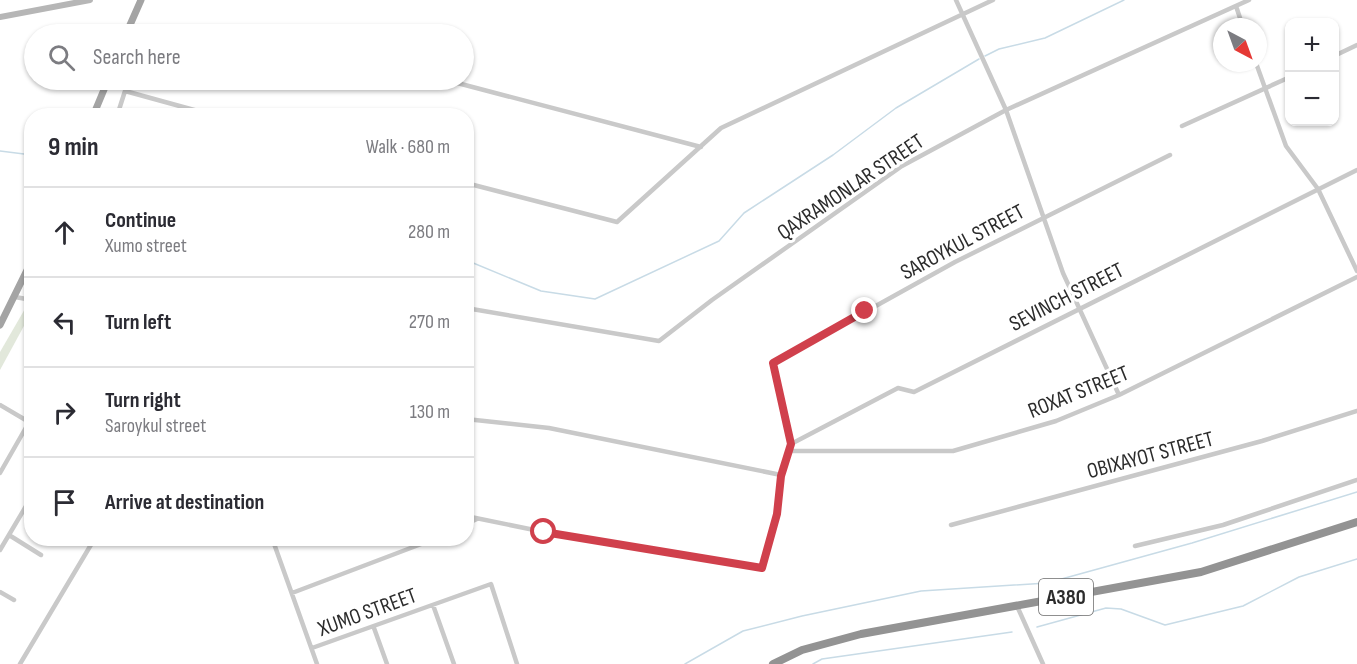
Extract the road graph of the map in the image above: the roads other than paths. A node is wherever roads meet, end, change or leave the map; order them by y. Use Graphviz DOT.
graph roads {
  1 [pos="90,0"];
  2 [pos="141,0"];
  3 [pos="956,0"];
  4 [pos="993,0"];
  5 [pos="1249,0"];
  6 [pos="1236,6"];
  7 [pos="963,14"];
  8 [pos="0,17"];
  9 [pos="1240,18"];
  10 [pos="130,24"];
  11 [pos="1357,45"];
  12 [pos="1339,54"];
  13 [pos="1259,72"];
  14 [pos="1285,78"];
  15 [pos="474,87"];
  16 [pos="1265,88"];
  17 [pos="104,90"];
  18 [pos="96,108"];
  19 [pos="120,108"];
  20 [pos="187,108"];
  21 [pos="1006,110"];
  22 [pos="1182,126"];
  23 [pos="701,147"];
  24 [pos="1170,155"];
  25 [pos="1357,170"];
  26 [pos="474,185"];
  27 [pos="1318,189"];
  28 [pos="1043,218"];
  29 [pos="1357,272"];
  30 [pos="24,277"];
  31 [pos="1357,277"];
  32 [pos="15,297"];
  33 [pos="24,299"];
  34 [pos="1079,308"];
  35 [pos="474,309"];
  36 [pos="0,326"];
  37 [pos="1119,395"];
  38 [pos="0,405"];
  39 [pos="1357,411"];
  40 [pos="24,417"];
  41 [pos="474,420"];
  42 [pos="24,433"];
  43 [pos="791,444"];
  44 [pos="789,451"];
  45 [pos="0,473"];
  46 [pos="781,476"];
  47 [pos="1357,480"];
  48 [pos="24,510"];
  49 [pos="474,517"];
  50 [pos="479,518"];
  51 [pos="474,520"];
  52 [pos="1357,522"];
  53 [pos="951,525"];
  54 [pos="9,535"];
  55 [pos="24,544"];
  56 [pos="27,546"];
  57 [pos="90,546"];
  58 [pos="275,546"];
  59 [pos="416,546"];
  60 [pos="1134,546"];
  61 [pos="0,550"];
  62 [pos="41,555"];
  63 [pos="0,592"];
  64 [pos="292,593"];
  65 [pos="14,600"];
  66 [pos="433,605"];
  67 [pos="1017,606"];
  68 [pos="374,628"];
  69 [pos="312,648"];
  70 [pos="20,664"];
  71 [pos="317,664"];
  72 [pos="387,664"];
  73 [pos="454,664"];
  74 [pos="518,664"];
  75 [pos="773,664"];
  76 [pos="1043,664"];
  1 -- 8 [label="street"];
  2 -- 10 [label="main road"];
  3 -- 7 [label="street"];
  4 -- 7 [label="street"];
  5 -- 6 [label="street, QAXRAMONLAR STREET"];
  6 -- 9 [label="street"];
  6 -- 21 [label="street, QAXRAMONLAR STREET"];
  7 -- 21 [label="street"];
  7 -- 23 [label="street"];
  11 -- 12 [label="street"];
  13 -- 16 [label="street"];
  14 -- 16 [label="street"];
  15 -- 23 [label="street"];
  16 -- 22 [label="street"];
  16 -- 27 [label="street"];
  17 -- 18 [label="main road"];
  19 -- 20 [label="street"];
  21 -- 28 [label="street"];
  21 -- 35 [label="street, QAXRAMONLAR STREET"];
  23 -- 26 [label="street"];
  24 -- 28 [label="street, SAROYKUL STREET"];
  25 -- 27 [label="street, SEVINCH STREET"];
  27 -- 29 [label="street"];
  27 -- 34 [label="street, SEVINCH STREET"];
  28 -- 34 [label="street"];
  28 -- 43 [label="street, SAROYKUL STREET"];
  30 -- 32 [label="main road"];
  31 -- 37 [label="street, ROXAT STREET"];
  32 -- 33 [label="street"];
  32 -- 36 [label="main road"];
  34 -- 37 [label="street"];
  34 -- 43 [label="street, SEVINCH STREET"];
  37 -- 44 [label="street, ROXAT STREET"];
  38 -- 40 [label="street"];
  39 -- 53 [label="street, OBIXAYOT STREET"];
  41 -- 46 [label="street"];
  42 -- 45 [label="street"];
  43 -- 44 [label="street"];
  44 -- 46 [label="street"];
  46 -- 50 [label="street"];
  47 -- 60 [label="street"];
  48 -- 54 [label="street"];
  49 -- 50 [label="street"];
  50 -- 51 [label="street"];
  52 -- 67 [label="highway, A380"];
  54 -- 55 [label="street"];
  54 -- 61 [label="street"];
  56 -- 62 [label="street"];
  57 -- 70 [label="street"];
  58 -- 64 [label="street, XUMO STREET"];
  59 -- 64 [label="street, XUMO STREET"];
  63 -- 65 [label="street"];
  64 -- 69 [label="street, XUMO STREET"];
  66 -- 68 [label="street, XUMO STREET"];
  66 -- 73 [label="street, XUMO STREET"];
  66 -- 74 [label="street, XUMO STREET"];
  67 -- 75 [label="highway, A380"];
  67 -- 76 [label="street"];
  68 -- 69 [label="street, XUMO STREET"];
  68 -- 72 [label="street"];
  69 -- 71 [label="street, XUMO STREET"];
}
